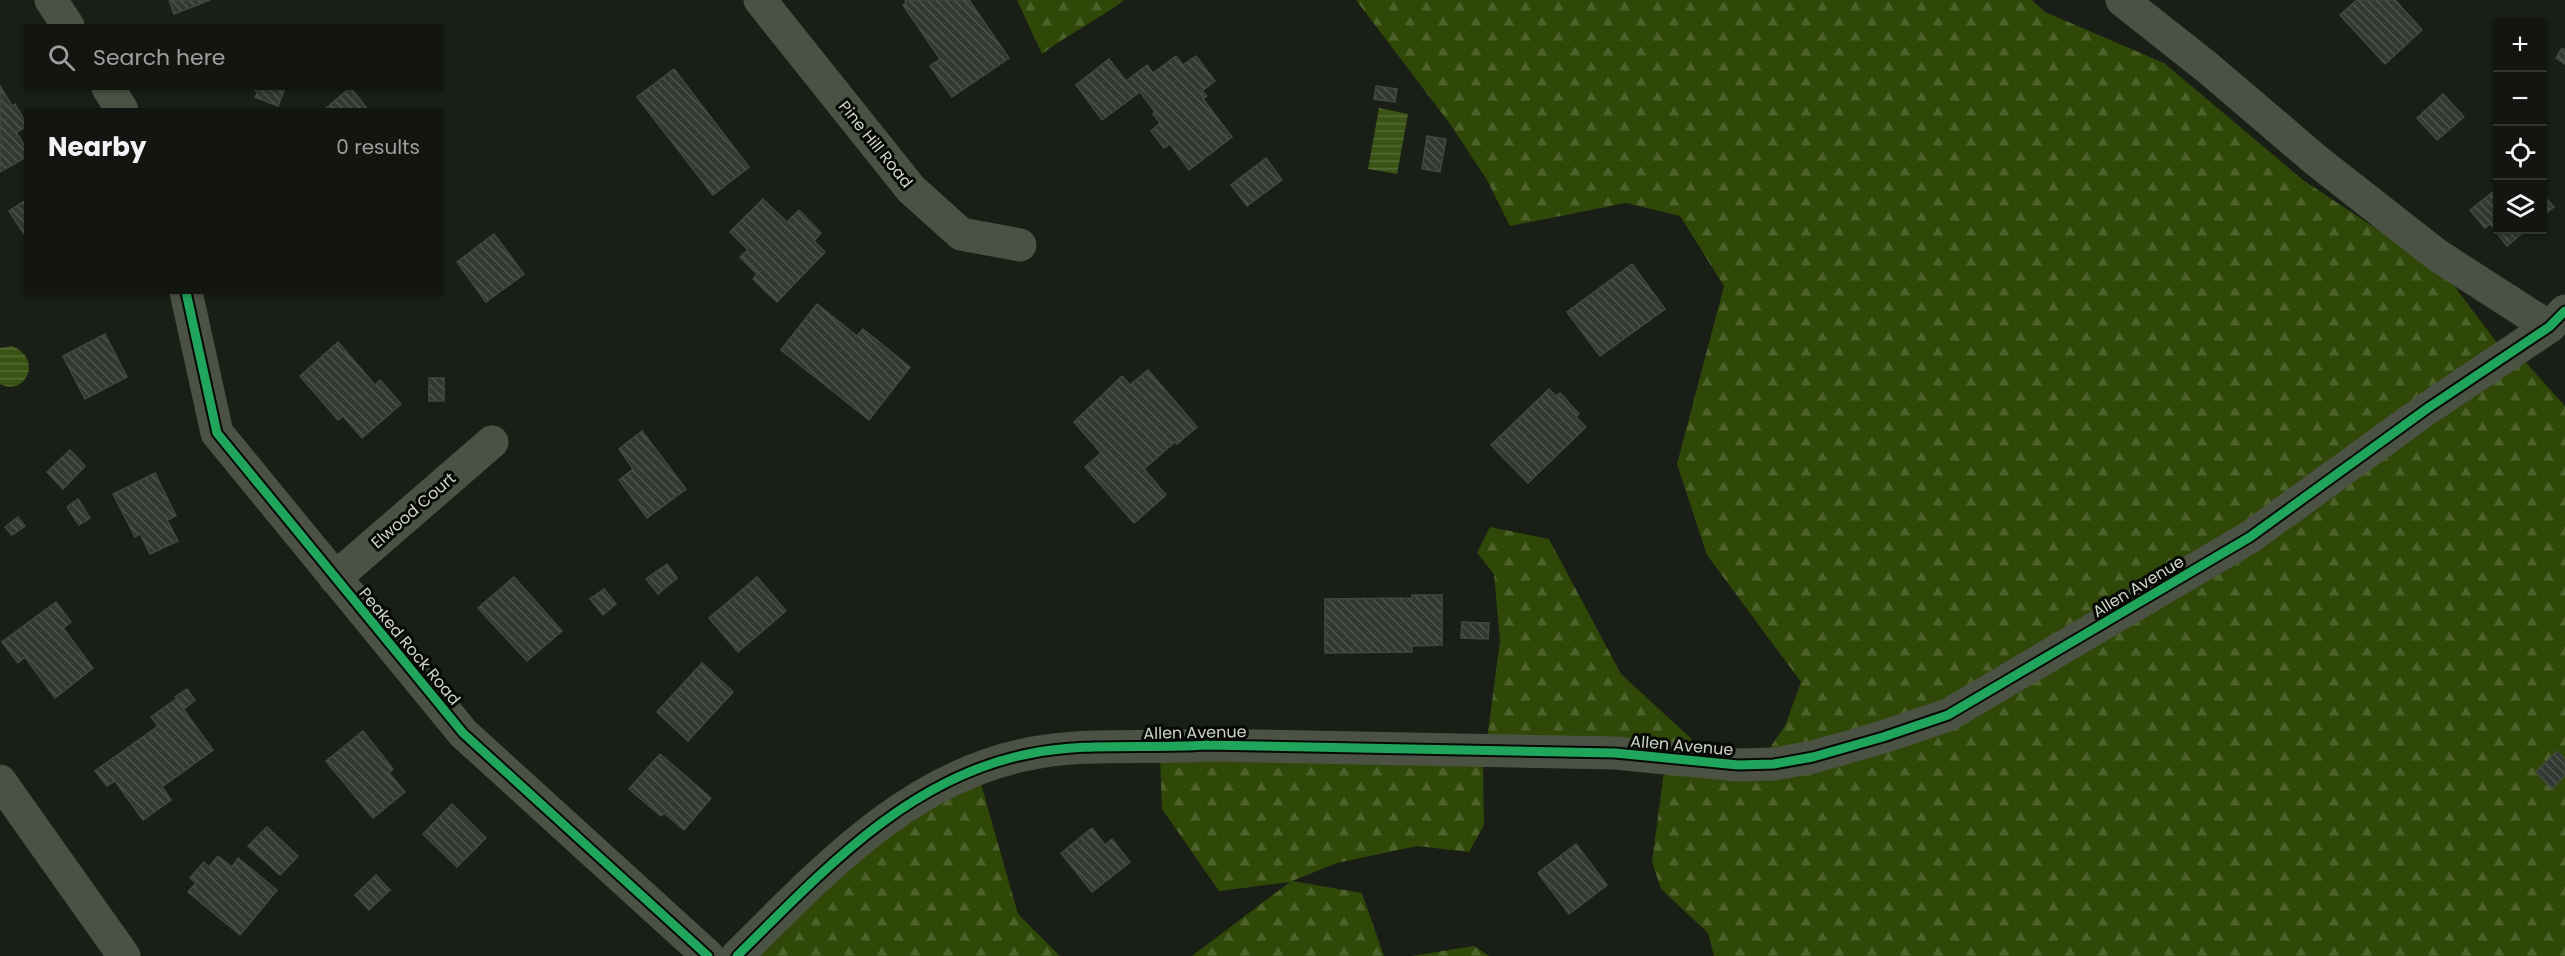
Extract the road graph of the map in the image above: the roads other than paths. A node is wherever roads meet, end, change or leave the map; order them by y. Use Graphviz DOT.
graph roads {
  1 [pos="51,0"];
  2 [pos="760,0"];
  3 [pos="2122,0"];
  4 [pos="67,24"];
  5 [pos="109,90"];
  6 [pos="121,108"];
  7 [pos="1020,245"];
  8 [pos="186,294"];
  9 [pos="2557,319"];
  10 [pos="492,442"];
  11 [pos="334,578"];
  12 [pos="0,783"];
  13 [pos="124,956"];
  14 [pos="708,956"];
  15 [pos="737,956"];
  1 -- 4 [label="street"];
  2 -- 7 [label="street, Pine Hill Road"];
  3 -- 9 [label="street"];
  5 -- 6 [label="street"];
  8 -- 11 [label="street, Peaked Rock Road"];
  9 -- 15 [label="street, Allen Avenue"];
  10 -- 11 [label="street, Elwood Court"];
  11 -- 14 [label="street, Peaked Rock Road"];
  12 -- 13 [label="street"];
}
